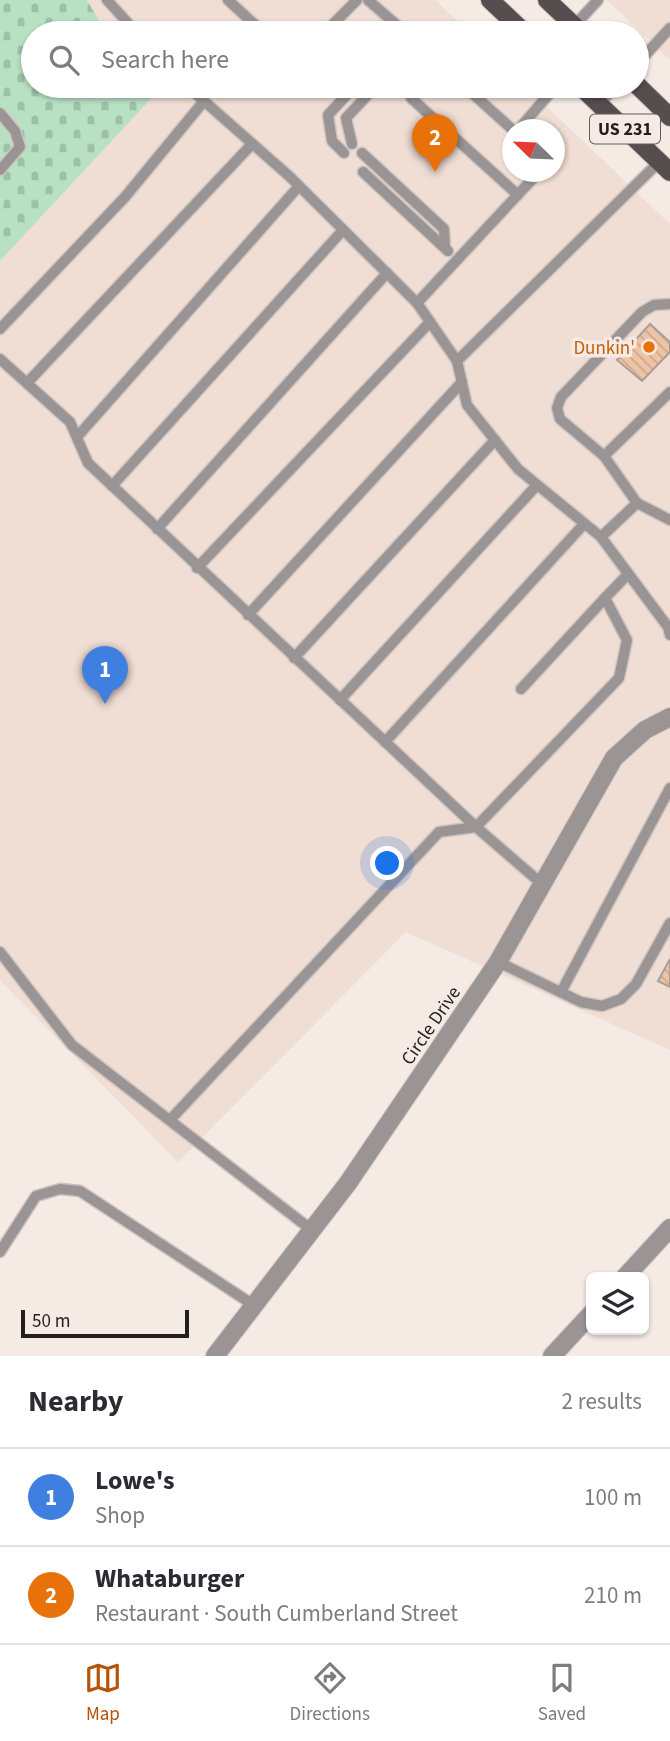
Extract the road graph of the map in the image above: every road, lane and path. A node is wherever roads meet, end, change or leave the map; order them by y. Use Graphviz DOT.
graph roads {
  1 [pos="107,0"];
  2 [pos="228,0"];
  3 [pos="357,0"];
  4 [pos="368,0"];
  5 [pos="490,0"];
  6 [pos="547,0"];
  7 [pos="598,0"];
  8 [pos="126,21"];
  9 [pos="251,21"];
  10 [pos="336,21"];
  11 [pos="392,21"];
  12 [pos="512,21"];
  13 [pos="569,21"];
  14 [pos="584,21"];
  15 [pos="670,28"];
  16 [pos="649,51"];
  17 [pos="649,97"];
  18 [pos="201,98"];
  19 [pos="344,98"];
  20 [pos="365,98"];
  21 [pos="411,98"];
  22 [pos="478,98"];
  23 [pos="545,98"];
  24 [pos="593,98"];
  25 [pos="605,98"];
  26 [pos="204,101"];
  27 [pos="599,104"];
  28 [pos="0,113"];
  29 [pos="670,117"];
  30 [pos="503,119"];
  31 [pos="526,119"];
  32 [pos="252,144"];
  33 [pos="352,144"];
  34 [pos="344,153"];
  35 [pos="362,153"];
  36 [pos="353,162"];
  37 [pos="665,167"];
  38 [pos="0,170"];
  39 [pos="363,172"];
  40 [pos="386,175"];
  41 [pos="530,182"];
  42 [pos="299,186"];
  43 [pos="518,195"];
  44 [pos="343,230"];
  45 [pos="445,248"];
  46 [pos="457,260"];
  47 [pos="387,273"];
  48 [pos="416,303"];
  49 [pos="670,304"];
  50 [pos="430,322"];
  51 [pos="0,329"];
  52 [pos="0,359"];
  53 [pos="457,361"];
  54 [pos="462,382"];
  55 [pos="27,383"];
  56 [pos="670,392"];
  57 [pos="76,437"];
  58 [pos="495,440"];
  59 [pos="604,456"];
  60 [pos="537,485"];
  61 [pos="112,486"];
  62 [pos="637,503"];
  63 [pos="670,520"];
  64 [pos="584,524"];
  65 [pos="157,529"];
  66 [pos="601,537"];
  67 [pos="197,568"];
  68 [pos="628,574"];
  69 [pos="605,598"];
  70 [pos="248,615"];
  71 [pos="670,635"];
  72 [pos="294,658"];
  73 [pos="521,689"];
  74 [pos="340,701"];
  75 [pos="670,717"];
  76 [pos="385,742"];
  77 [pos="670,788"];
  78 [pos="476,827"];
  79 [pos="542,884"];
  80 [pos="670,923"];
  81 [pos="0,952"];
  82 [pos="498,962"];
  83 [pos="561,992"];
  84 [pos="170,1120"];
  85 [pos="670,1228"];
  86 [pos="313,1231"];
  87 [pos="0,1252"];
  88 [pos="630,1272"];
  89 [pos="255,1306"];
  90 [pos="586,1319"];
  91 [pos="215,1356"];
  92 [pos="552,1356"];
  1 -- 8 [label="lane"];
  2 -- 9 [label="lane"];
  3 -- 10 [label="lane"];
  4 -- 11 [label="lane"];
  5 -- 12 [label="main road"];
  6 -- 13 [label="main road"];
  7 -- 14 [label="lane"];
  15 -- 16 [label="lane"];
  17 -- 29 [label="main road, US 231"];
  18 -- 26 [label="lane"];
  19 -- 34 [label="lane"];
  20 -- 33 [label="lane"];
  21 -- 43 [label="lane"];
  22 -- 30 [label="lane"];
  23 -- 31 [label="lane"];
  24 -- 27 [label="main road, US 231"];
  25 -- 27 [label="lane"];
  26 -- 32 [label="lane"];
  26 -- 51 [label="lane"];
  27 -- 37 [label="main road, US 231"];
  28 -- 38 [label="lane"];
  32 -- 42 [label="lane"];
  32 -- 55 [label="lane"];
  35 -- 40 [label="lane"];
  36 -- 39 [label="lane"];
  37 -- 53 [label="lane"];
  39 -- 40 [label="lane"];
  39 -- 45 [label="lane"];
  40 -- 45 [label="lane"];
  41 -- 43 [label="lane"];
  42 -- 44 [label="lane"];
  42 -- 57 [label="lane"];
  43 -- 46 [label="lane"];
  44 -- 47 [label="lane"];
  44 -- 61 [label="lane"];
  45 -- 46 [label="lane"];
  46 -- 48 [label="lane"];
  47 -- 48 [label="lane"];
  47 -- 65 [label="lane"];
  48 -- 50 [label="lane"];
  49 -- 59 [label="lane"];
  50 -- 53 [label="lane"];
  50 -- 67 [label="lane"];
  52 -- 55 [label="lane"];
  53 -- 54 [label="lane"];
  54 -- 58 [label="lane"];
  54 -- 70 [label="lane"];
  55 -- 57 [label="lane"];
  56 -- 59 [label="lane"];
  57 -- 61 [label="lane"];
  58 -- 60 [label="lane"];
  58 -- 72 [label="lane"];
  59 -- 62 [label="lane"];
  60 -- 64 [label="lane"];
  60 -- 74 [label="lane"];
  61 -- 65 [label="lane"];
  62 -- 63 [label="lane"];
  62 -- 66 [label="lane"];
  64 -- 66 [label="lane"];
  64 -- 76 [label="lane"];
  65 -- 67 [label="lane"];
  66 -- 68 [label="lane"];
  67 -- 70 [label="lane"];
  68 -- 69 [label="lane"];
  68 -- 71 [label="lane"];
  69 -- 73 [label="lane"];
  69 -- 78 [label="lane"];
  70 -- 72 [label="lane"];
  72 -- 74 [label="lane"];
  74 -- 76 [label="lane"];
  75 -- 79 [label="street, Circle Drive"];
  76 -- 78 [label="lane"];
  77 -- 83 [label="lane"];
  78 -- 79 [label="lane"];
  78 -- 84 [label="lane"];
  79 -- 82 [label="street, Circle Drive"];
  80 -- 83 [label="lane"];
  81 -- 84 [label="lane"];
  82 -- 83 [label="lane"];
  82 -- 86 [label="street, Circle Drive"];
  84 -- 86 [label="lane"];
  85 -- 88 [label="street"];
  86 -- 89 [label="street, Circle Drive"];
  87 -- 89 [label="lane"];
  89 -- 91 [label="street, Circle Drive"];
  90 -- 92 [label="street"];
}
